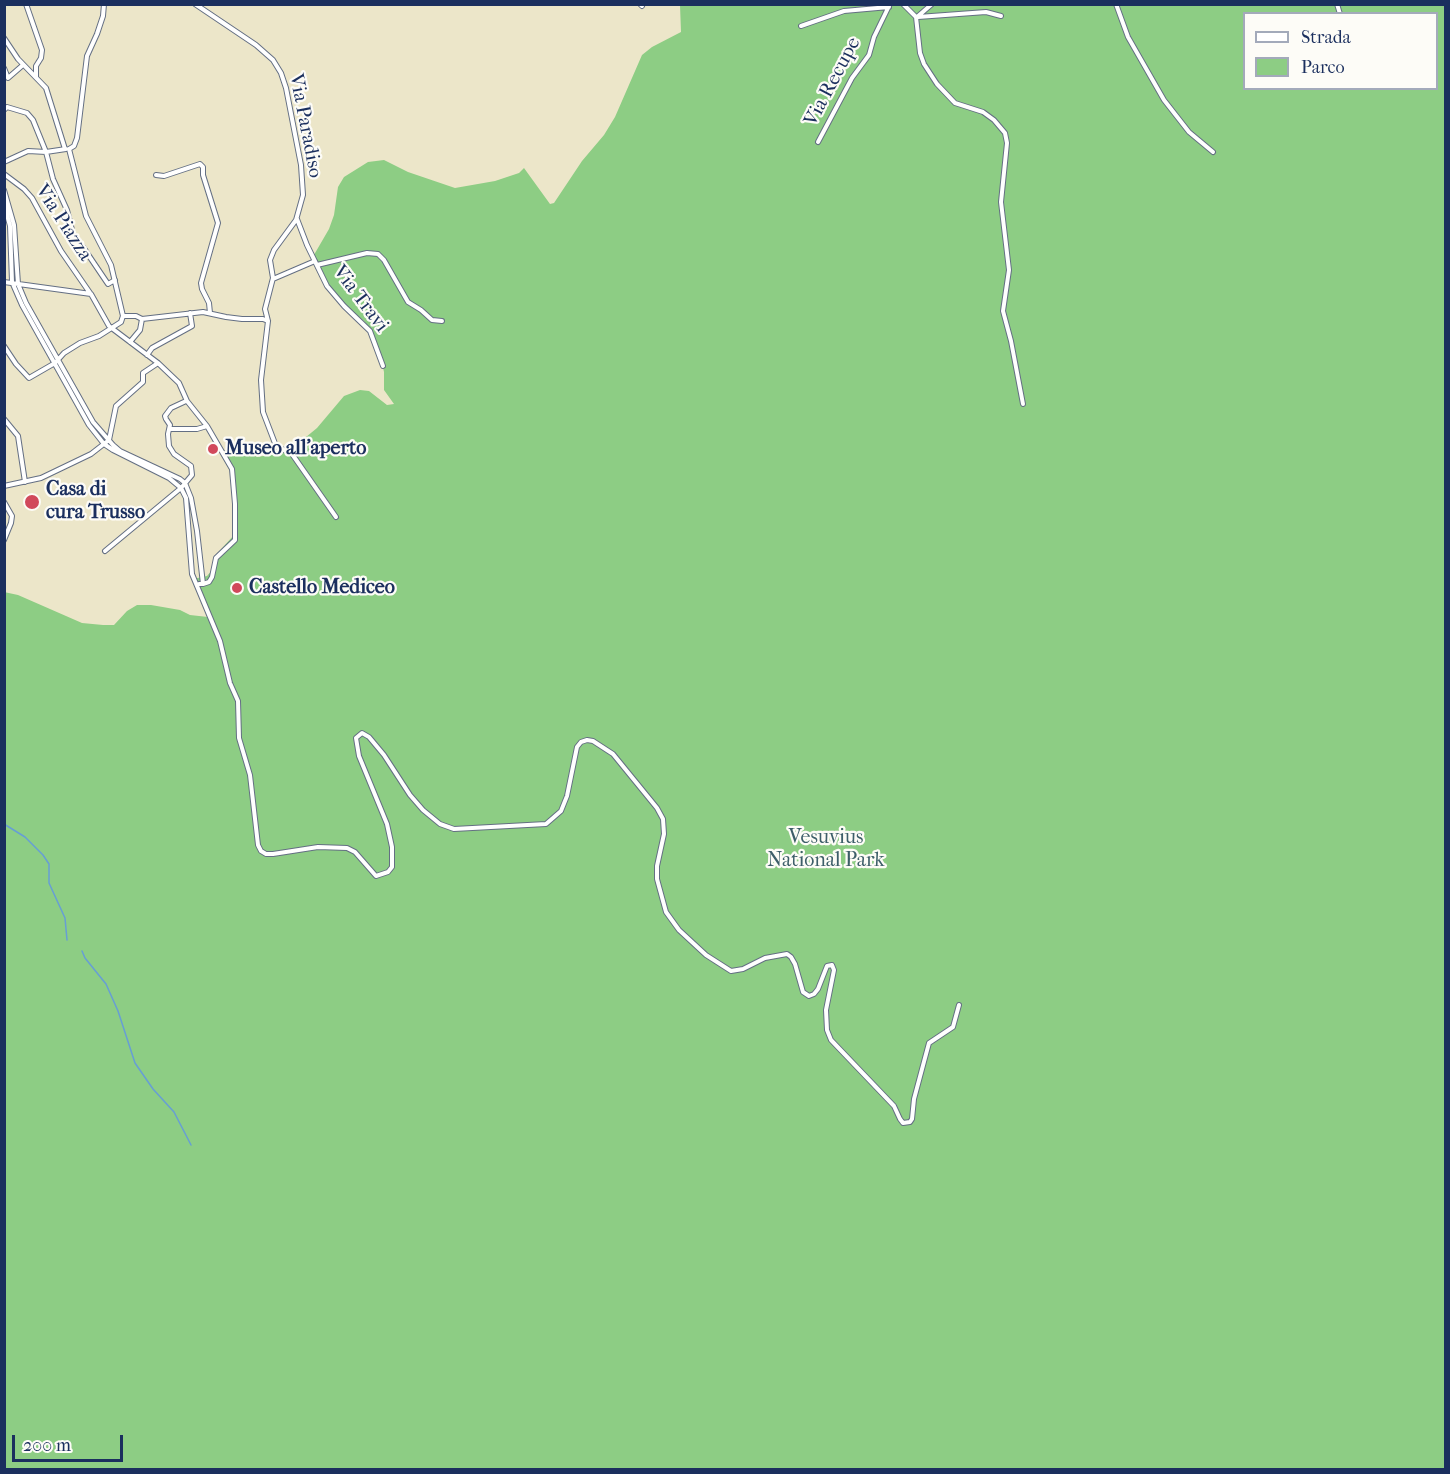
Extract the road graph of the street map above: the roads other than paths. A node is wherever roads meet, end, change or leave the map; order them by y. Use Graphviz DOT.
graph roads {
  1 [pos="26,4"];
  2 [pos="104,4"];
  3 [pos="195,4"];
  4 [pos="903,4"];
  5 [pos="933,4"];
  6 [pos="1116,4"];
  7 [pos="890,6"];
  8 [pos="1001,16"];
  9 [pos="917,17"];
  10 [pos="801,26"];
  11 [pos="4,38"];
  12 [pos="23,65"];
  13 [pos="4,68"];
  14 [pos="37,78"];
  15 [pos="7,79"];
  16 [pos="4,103"];
  17 [pos="5,109"];
  18 [pos="818,142"];
  19 [pos="67,149"];
  20 [pos="46,152"];
  21 [pos="1213,152"];
  22 [pos="4,162"];
  23 [pos="4,174"];
  24 [pos="156,175"];
  25 [pos="4,190"];
  26 [pos="4,204"];
  27 [pos="297,218"];
  28 [pos="316,263"];
  29 [pos="115,280"];
  30 [pos="272,280"];
  31 [pos="4,282"];
  32 [pos="12,282"];
  33 [pos="18,284"];
  34 [pos="90,294"];
  35 [pos="190,313"];
  36 [pos="210,313"];
  37 [pos="123,316"];
  38 [pos="142,319"];
  39 [pos="268,321"];
  40 [pos="442,321"];
  41 [pos="112,328"];
  42 [pos="130,342"];
  43 [pos="4,346"];
  44 [pos="147,355"];
  45 [pos="59,358"];
  46 [pos="54,363"];
  47 [pos="158,363"];
  48 [pos="383,366"];
  49 [pos="187,401"];
  50 [pos="1023,404"];
  51 [pos="4,419"];
  52 [pos="207,426"];
  53 [pos="171,429"];
  54 [pos="106,442"];
  55 [pos="25,482"];
  56 [pos="185,483"];
  57 [pos="4,486"];
  58 [pos="182,488"];
  59 [pos="4,502"];
  60 [pos="336,517"];
  61 [pos="4,540"];
  62 [pos="105,551"];
  63 [pos="198,584"];
  64 [pos="204,584"];
  65 [pos="959,1005"];
  1 -- 14 [label="street"];
  2 -- 19 [label="street"];
  3 -- 27 [label="street, Via Paradiso"];
  4 -- 9 [label="street"];
  5 -- 9 [label="street"];
  6 -- 21 [label="street"];
  7 -- 10 [label="street"];
  7 -- 18 [label="street, Via Recupe"];
  8 -- 9 [label="street"];
  9 -- 50 [label="street"];
  11 -- 12 [label="street"];
  12 -- 14 [label="street"];
  12 -- 15 [label="street"];
  13 -- 15 [label="street"];
  14 -- 19 [label="street"];
  16 -- 17 [label="street"];
  17 -- 20 [label="street"];
  19 -- 20 [label="street"];
  19 -- 29 [label="street"];
  20 -- 22 [label="street"];
  20 -- 29 [label="street"];
  23 -- 34 [label="street, Via Piazza"];
  24 -- 36 [label="street"];
  25 -- 33 [label="street"];
  26 -- 32 [label="street"];
  27 -- 28 [label="street, Via Travi"];
  27 -- 30 [label="street, Via Paradiso"];
  28 -- 30 [label="street"];
  28 -- 40 [label="street"];
  28 -- 48 [label="street, Via Travi"];
  29 -- 37 [label="street"];
  30 -- 39 [label="street, Via Paradiso"];
  31 -- 32 [label="street"];
  32 -- 33 [label="street"];
  32 -- 46 [label="street"];
  33 -- 34 [label="street"];
  33 -- 45 [label="street"];
  34 -- 41 [label="street, Via Piazza"];
  35 -- 36 [label="street"];
  35 -- 38 [label="street"];
  35 -- 44 [label="street"];
  36 -- 39 [label="street"];
  37 -- 38 [label="street"];
  37 -- 41 [label="street"];
  38 -- 42 [label="street"];
  39 -- 60 [label="street, Via Paradiso"];
  41 -- 42 [label="street, Via Piazza"];
  41 -- 45 [label="street"];
  42 -- 44 [label="street, Via Piazza"];
  43 -- 46 [label="street"];
  44 -- 47 [label="street, Via Piazza"];
  45 -- 46 [label="street"];
  45 -- 54 [label="street"];
  46 -- 54 [label="street"];
  47 -- 49 [label="street, Via Piazza"];
  47 -- 54 [label="street"];
  49 -- 52 [label="street, Via Piazza"];
  49 -- 53 [label="street"];
  51 -- 55 [label="street"];
  52 -- 53 [label="street"];
  52 -- 64 [label="street, Via Piazza"];
  53 -- 56 [label="street"];
  54 -- 55 [label="street"];
  54 -- 56 [label="street"];
  54 -- 58 [label="street"];
  55 -- 57 [label="street"];
  56 -- 58 [label="street"];
  56 -- 64 [label="street"];
  58 -- 62 [label="street"];
  58 -- 63 [label="street"];
  59 -- 61 [label="street"];
  63 -- 64 [label="street"];
  63 -- 65 [label="street"];
}
